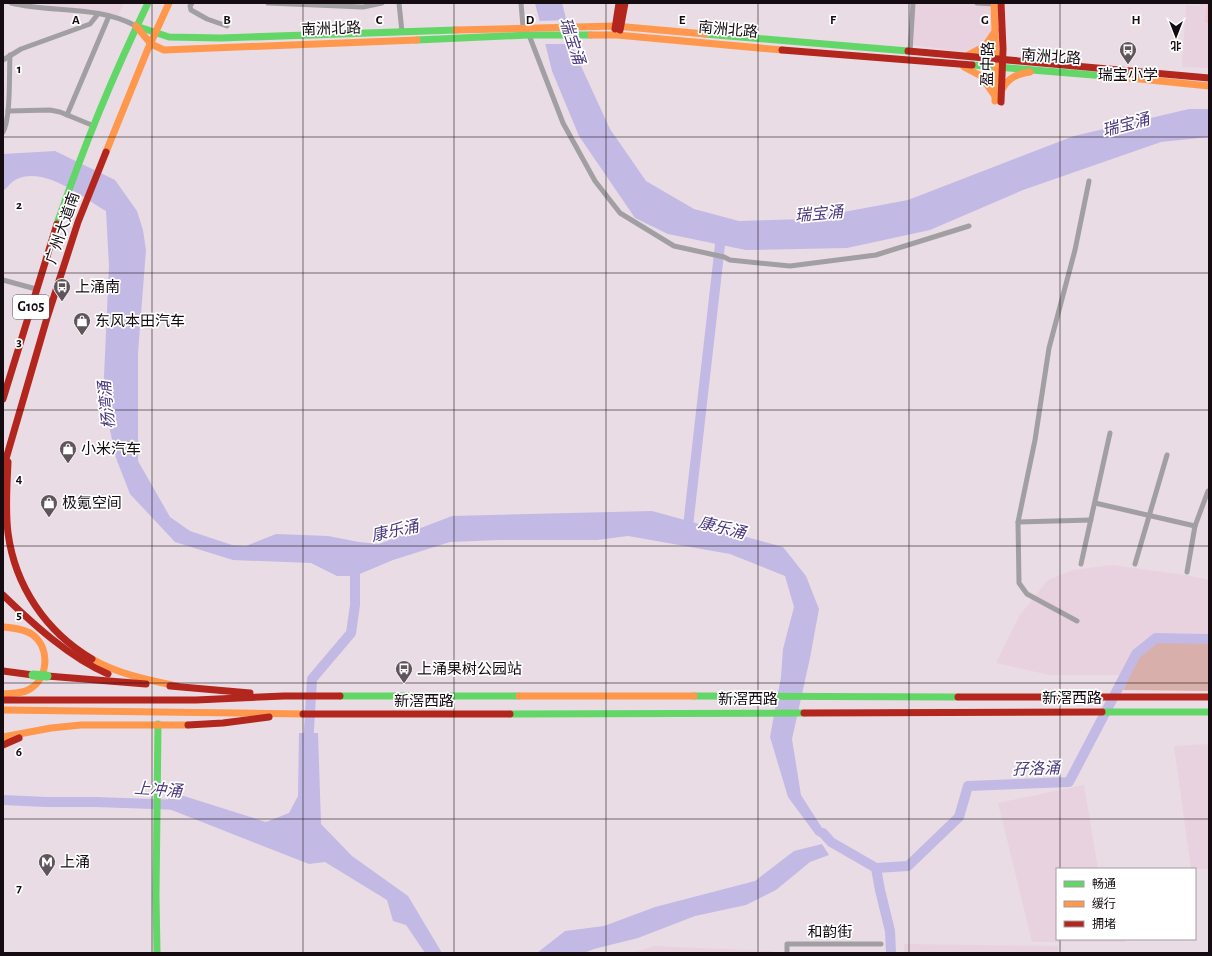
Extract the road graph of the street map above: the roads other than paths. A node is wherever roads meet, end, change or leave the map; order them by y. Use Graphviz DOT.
graph roads {
  1 [pos="11,3"];
  2 [pos="148,3"];
  3 [pos="169,3"];
  4 [pos="192,3"];
  5 [pos="268,3"];
  6 [pos="382,3"];
  7 [pos="399,3"];
  8 [pos="521,3"];
  9 [pos="619,3"];
  10 [pos="625,3"];
  11 [pos="913,3"];
  12 [pos="977,3"];
  13 [pos="996,3"];
  14 [pos="98,14"];
  15 [pos="108,16"];
  16 [pos="136,26"];
  17 [pos="227,26"];
  18 [pos="524,27"];
  19 [pos="618,30"];
  20 [pos="996,30"];
  21 [pos="155,32"];
  22 [pos="402,32"];
  23 [pos="533,33"];
  24 [pos="150,44"];
  25 [pos="910,52"];
  26 [pos="10,55"];
  27 [pos="964,57"];
  28 [pos="3,60"];
  29 [pos="1000,63"];
  30 [pos="957,64"];
  31 [pos="1038,70"];
  32 [pos="1209,78"];
  33 [pos="1209,86"];
  34 [pos="998,99"];
  35 [pos="8,111"];
  36 [pos="67,115"];
  37 [pos="94,126"];
  38 [pos="3,132"];
  39 [pos="1088,181"];
  40 [pos="968,226"];
  41 [pos="3,280"];
  42 [pos="36,289"];
  43 [pos="3,399"];
  44 [pos="1110,433"];
  45 [pos="8,452"];
  46 [pos="1167,455"];
  47 [pos="3,469"];
  48 [pos="1208,491"];
  49 [pos="1095,503"];
  50 [pos="1149,515"];
  51 [pos="1091,520"];
  52 [pos="1018,522"];
  53 [pos="1195,526"];
  54 [pos="1081,564"];
  55 [pos="1135,564"];
  56 [pos="1187,572"];
  57 [pos="3,595"];
  58 [pos="1077,621"];
  59 [pos="3,627"];
  60 [pos="3,671"];
  61 [pos="177,686"];
  62 [pos="3,694"];
  63 [pos="284,696"];
  64 [pos="1209,697"];
  65 [pos="3,700"];
  66 [pos="3,710"];
  67 [pos="1209,712"];
  68 [pos="287,714"];
  69 [pos="158,724"];
  70 [pos="62,727"];
  71 [pos="3,737"];
  72 [pos="3,745"];
  73 [pos="881,944"];
  74 [pos="157,953"];
  75 [pos="787,953"];
  1 -- 14 [label="street"];
  2 -- 16 [label="main road, 广州大道南 / G105"];
  3 -- 21 [label="main road, 广州大道南 / G105"];
  4 -- 17 [label="street"];
  5 -- 6 [label="street"];
  7 -- 22 [label="street"];
  8 -- 18 [label="street"];
  9 -- 19 [label="main road"];
  10 -- 19 [label="main road"];
  11 -- 25 [label="street"];
  12 -- 13 [label="street"];
  13 -- 20 [label="main road, 盈中路"];
  13 -- 29 [label="main road, 盈中路"];
  14 -- 15 [label="street"];
  14 -- 26 [label="street"];
  15 -- 16 [label="street"];
  15 -- 36 [label="street"];
  16 -- 21 [label="main road, 南洲北路"];
  16 -- 24 [label="main road"];
  16 -- 37 [label="main road, 广州大道南 / G105"];
  18 -- 22 [label="main road, 南洲北路"];
  18 -- 23 [label="main road, 南洲北路"];
  19 -- 23 [label="main road, 南洲北路"];
  19 -- 25 [label="main road, 南洲北路"];
  19 -- 30 [label="main road, 南洲北路"];
  20 -- 27 [label="main road"];
  20 -- 29 [label="main road, 盈中路"];
  21 -- 22 [label="main road, 南洲北路"];
  21 -- 24 [label="main road, 广州大道南 / G105"];
  23 -- 24 [label="main road, 南洲北路"];
  23 -- 40 [label="street"];
  24 -- 45 [label="main road, 广州大道南 / G105"];
  25 -- 27 [label="main road, 南洲北路"];
  26 -- 28 [label="street"];
  26 -- 35 [label="street"];
  27 -- 29 [label="main road, 南洲北路"];
  29 -- 30 [label="main road, 南洲北路"];
  29 -- 31 [label="main road, 南洲北路"];
  29 -- 32 [label="main road, 南洲北路"];
  29 -- 34 [label="main road"];
  30 -- 34 [label="main road"];
  31 -- 33 [label="main road, 南洲北路"];
  31 -- 34 [label="main road"];
  35 -- 36 [label="street"];
  35 -- 38 [label="street"];
  36 -- 37 [label="street"];
  37 -- 42 [label="main road, 广州大道南 / G105"];
  39 -- 52 [label="street"];
  41 -- 42 [label="street"];
  42 -- 43 [label="main road, 广州大道南 / G105"];
  44 -- 49 [label="street"];
  45 -- 47 [label="main road, 广州大道南 / G105"];
  45 -- 61 [label="main road"];
  46 -- 50 [label="street"];
  48 -- 53 [label="street"];
  49 -- 50 [label="street"];
  49 -- 51 [label="street"];
  50 -- 53 [label="street"];
  50 -- 55 [label="street"];
  51 -- 52 [label="street"];
  51 -- 54 [label="street"];
  52 -- 58 [label="street"];
  53 -- 56 [label="street"];
  57 -- 61 [label="main road"];
  59 -- 62 [label="main road"];
  60 -- 61 [label="main road, bridge"];
  61 -- 63 [label="main road"];
  63 -- 64 [label="main road, 新滘西路"];
  63 -- 65 [label="main road"];
  66 -- 68 [label="main road"];
  67 -- 68 [label="main road, 新滘西路"];
  68 -- 69 [label="main road"];
  69 -- 70 [label="main road"];
  69 -- 74 [label="main road"];
  70 -- 71 [label="main road"];
  70 -- 72 [label="main road"];
  73 -- 75 [label="street, 和韵街"];
}
